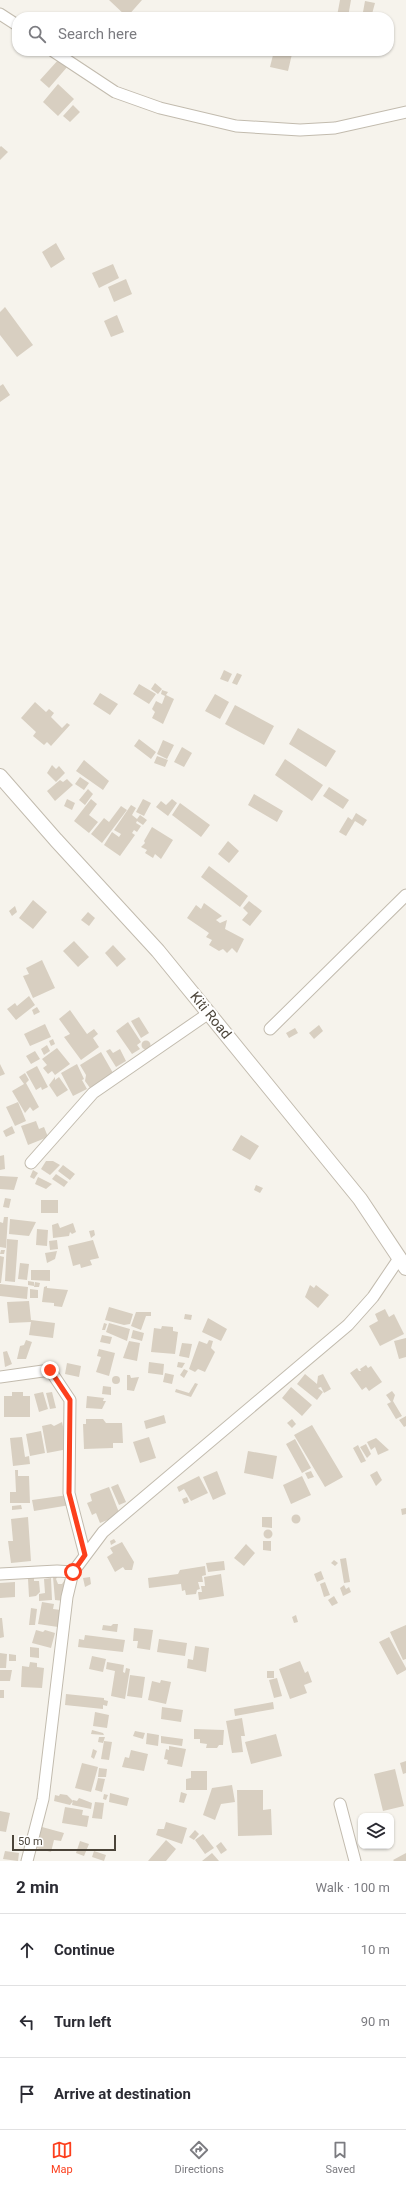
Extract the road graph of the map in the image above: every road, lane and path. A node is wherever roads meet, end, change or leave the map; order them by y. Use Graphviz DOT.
graph roads {
  1 [pos="0,14"];
  2 [pos="12,22"];
  3 [pos="61,56"];
  4 [pos="406,112"];
  5 [pos="0,776"];
  6 [pos="406,895"];
  7 [pos="209,1013"];
  8 [pos="270,1029"];
  9 [pos="31,1163"];
  10 [pos="403,1262"];
  11 [pos="0,1377"];
  12 [pos="85,1555"];
  13 [pos="73,1572"];
  14 [pos="0,1574"];
  15 [pos="340,1804"];
  16 [pos="27,1861"];
  17 [pos="355,1861"];
  1 -- 2 [label="street"];
  3 -- 4 [label="street"];
  5 -- 7 [label="street, Kiti Road"];
  6 -- 8 [label="street"];
  7 -- 9 [label="street"];
  7 -- 10 [label="street, Kiti Road"];
  10 -- 12 [label="street"];
  11 -- 12 [label="street"];
  12 -- 13 [label="street"];
  13 -- 14 [label="street"];
  13 -- 16 [label="street"];
  15 -- 17 [label="street"];
}
